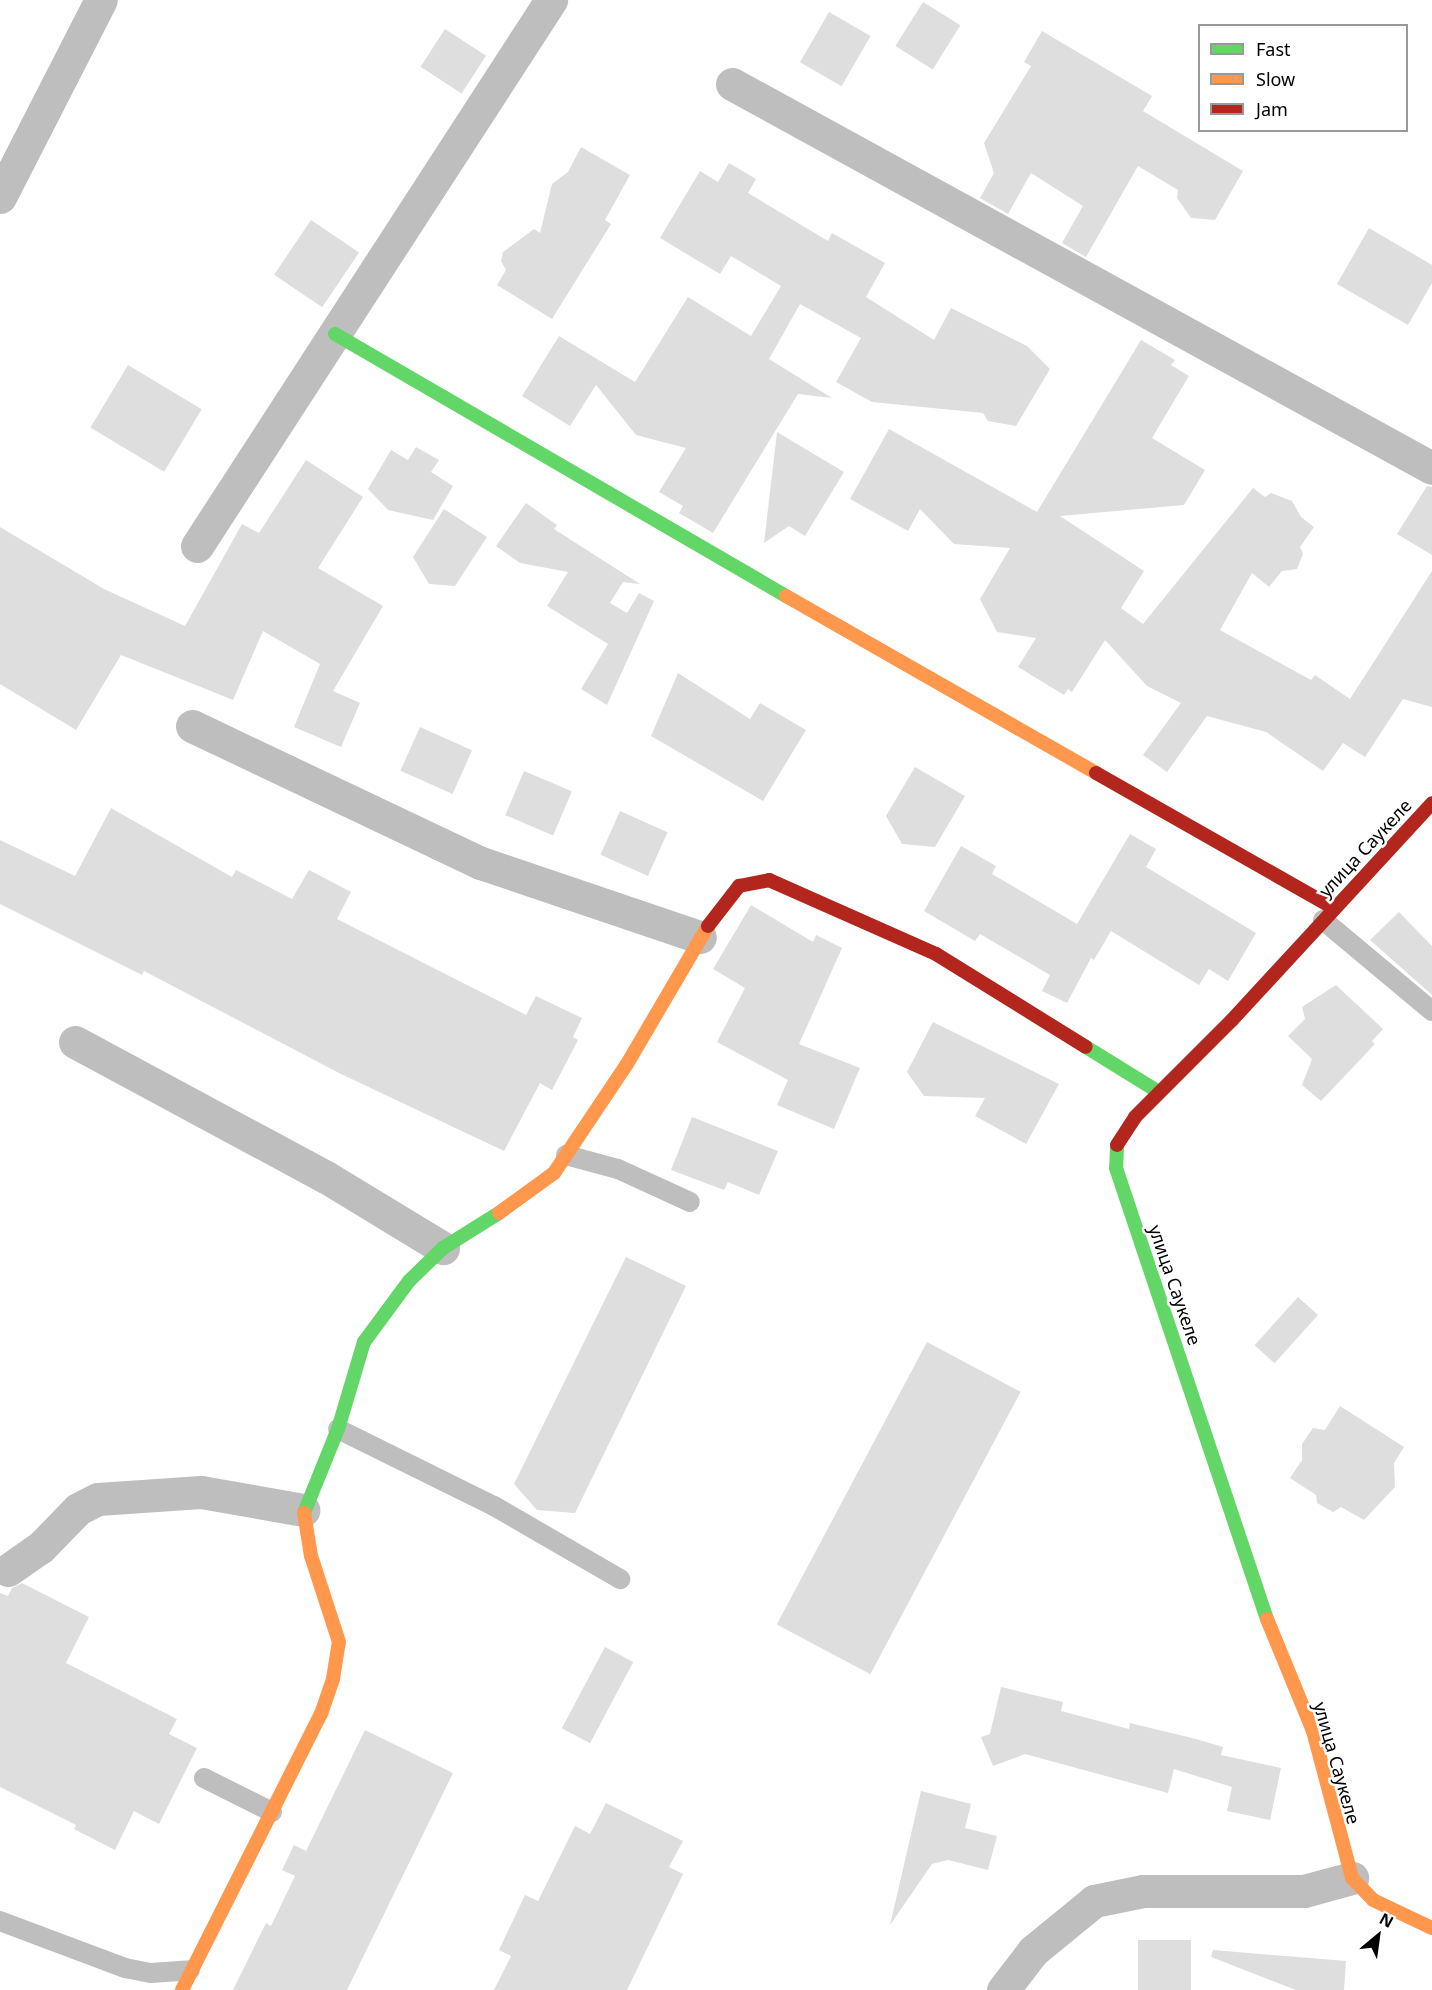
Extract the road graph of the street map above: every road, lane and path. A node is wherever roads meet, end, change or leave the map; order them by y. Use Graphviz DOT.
graph roads {
  1 [pos="101,0"];
  2 [pos="551,0"];
  3 [pos="732,84"];
  4 [pos="0,197"];
  5 [pos="335,334"];
  6 [pos="1432,468"];
  7 [pos="197,546"];
  8 [pos="192,726"];
  9 [pos="1432,803"];
  10 [pos="1329,914"];
  11 [pos="700,937"];
  12 [pos="1432,1011"];
  13 [pos="75,1042"];
  14 [pos="1159,1092"];
  15 [pos="566,1155"];
  16 [pos="690,1202"];
  17 [pos="443,1248"];
  18 [pos="338,1429"];
  19 [pos="303,1510"];
  20 [pos="8,1570"];
  21 [pos="620,1579"];
  22 [pos="204,1778"];
  23 [pos="272,1812"];
  24 [pos="1352,1878"];
  25 [pos="0,1921"];
  26 [pos="1432,1928"];
  27 [pos="190,1970"];
  28 [pos="182,1990"];
  29 [pos="1003,1990"];
  1 -- 4 [label="street"];
  2 -- 5 [label="street"];
  3 -- 6 [label="street"];
  5 -- 7 [label="street"];
  5 -- 10 [label="street"];
  8 -- 11 [label="street"];
  9 -- 10 [label="street, улица Саукеле"];
  10 -- 12 [label="lane"];
  10 -- 14 [label="street, улица Саукеле"];
  11 -- 14 [label="street"];
  11 -- 15 [label="street"];
  13 -- 17 [label="street"];
  14 -- 24 [label="street, улица Саукеле"];
  15 -- 16 [label="lane"];
  15 -- 17 [label="street"];
  17 -- 18 [label="street"];
  18 -- 19 [label="street"];
  18 -- 21 [label="lane"];
  19 -- 20 [label="street"];
  19 -- 23 [label="street"];
  22 -- 23 [label="lane"];
  23 -- 27 [label="street"];
  24 -- 26 [label="street"];
  24 -- 29 [label="street"];
  25 -- 27 [label="lane"];
  27 -- 28 [label="street"];
}
